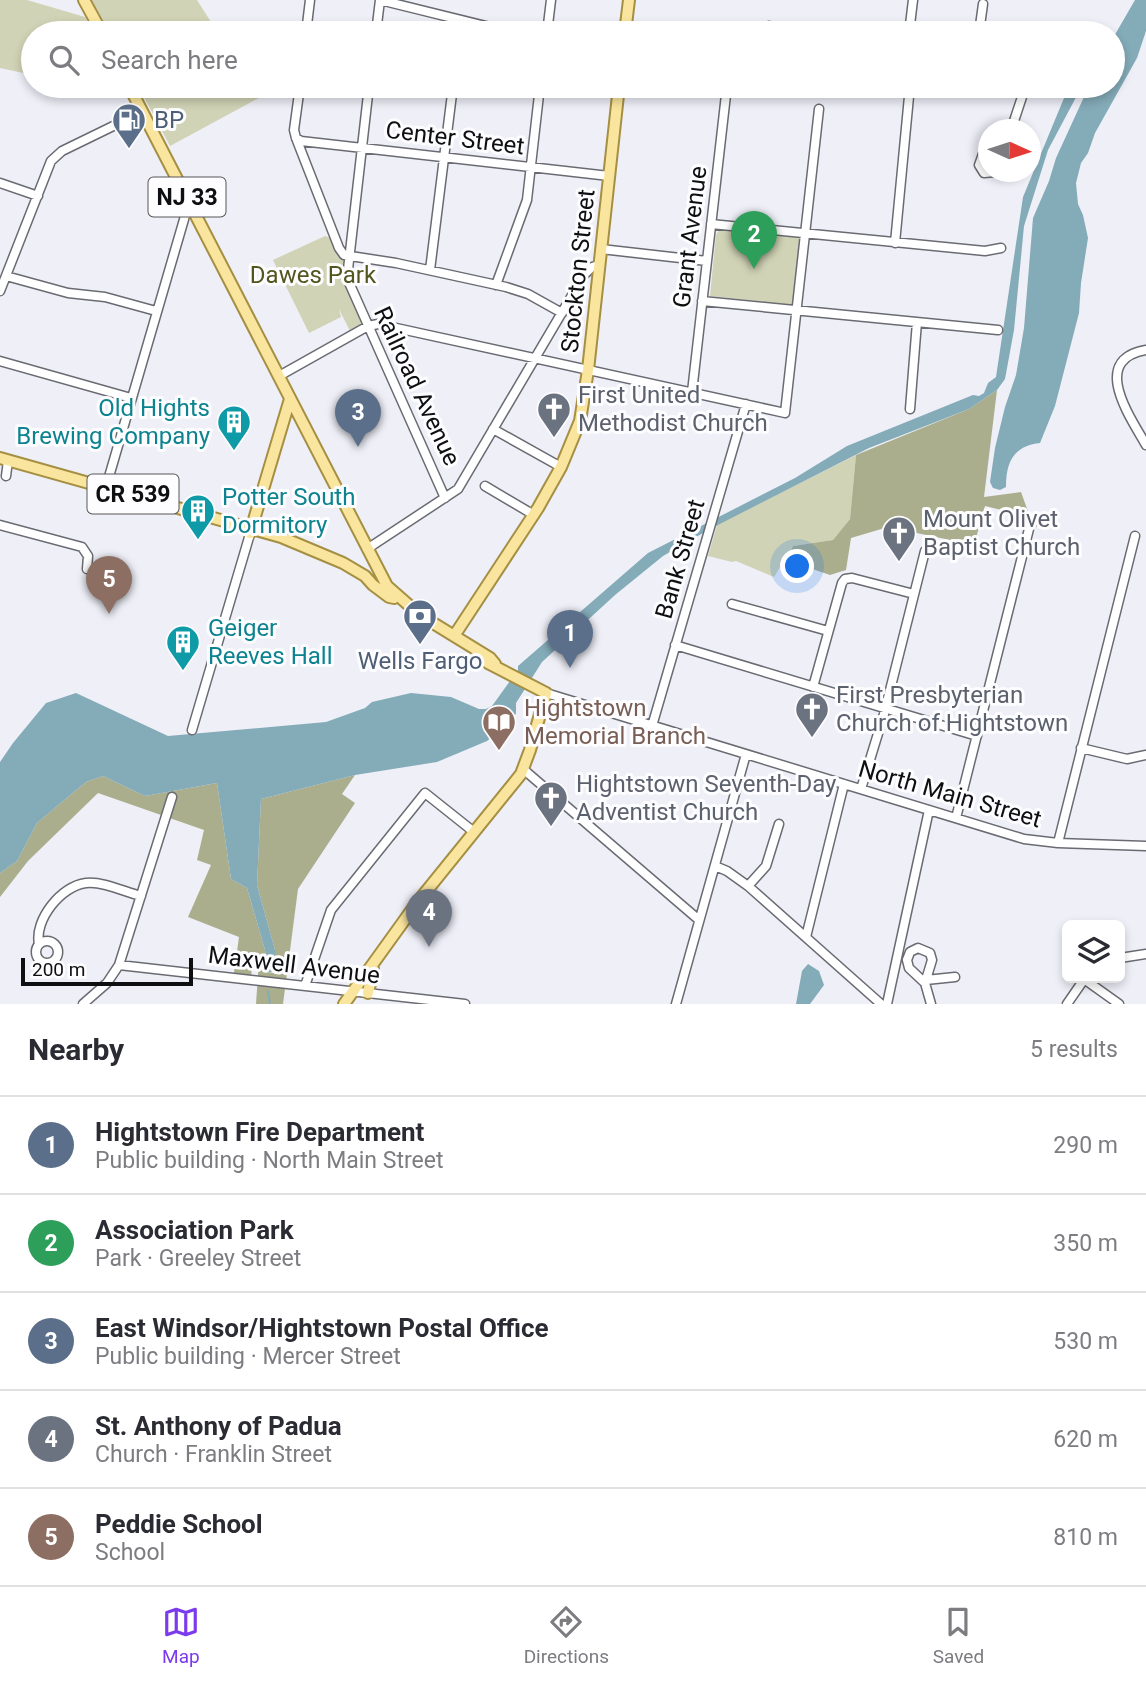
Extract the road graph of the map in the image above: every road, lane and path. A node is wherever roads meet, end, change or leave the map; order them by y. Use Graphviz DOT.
graph roads {
  1 [pos="84,0"];
  2 [pos="310,0"];
  3 [pos="380,0"];
  4 [pos="551,0"];
  5 [pos="629,0"];
  6 [pos="913,0"];
  7 [pos="983,4"];
  8 [pos="461,20"];
  9 [pos="95,21"];
  10 [pos="307,21"];
  11 [pos="377,21"];
  12 [pos="465,21"];
  13 [pos="548,21"];
  14 [pos="626,21"];
  15 [pos="910,21"];
  16 [pos="981,21"];
  17 [pos="135,98"];
  18 [pos="299,98"];
  19 [pos="368,98"];
  20 [pos="451,98"];
  21 [pos="539,98"];
  22 [pos="618,98"];
  23 [pos="726,98"];
  24 [pos="909,98"];
  25 [pos="1022,98"];
  26 [pos="819,109"];
  27 [pos="142,112"];
  28 [pos="1015,119"];
  29 [pos="296,138"];
  30 [pos="362,147"];
  31 [pos="444,156"];
  32 [pos="531,167"];
  33 [pos="609,176"];
  34 [pos="0,183"];
  35 [pos="38,196"];
  36 [pos="194,209"];
  37 [pos="711,224"];
  38 [pos="806,234"];
  39 [pos="895,243"];
  40 [pos="1001,248"];
  41 [pos="601,249"];
  42 [pos="349,256"];
  43 [pos="707,261"];
  44 [pos="599,265"];
  45 [pos="430,270"];
  46 [pos="6,276"];
  47 [pos="496,285"];
  48 [pos="0,291"];
  49 [pos="702,302"];
  50 [pos="156,311"];
  51 [pos="797,311"];
  52 [pos="562,313"];
  53 [pos="917,322"];
  54 [pos="368,326"];
  55 [pos="998,330"];
  56 [pos="1146,351"];
  57 [pos="535,358"];
  58 [pos="0,360"];
  59 [pos="588,370"];
  60 [pos="279,376"];
  61 [pos="692,392"];
  62 [pos="131,398"];
  63 [pos="290,399"];
  64 [pos="747,404"];
  65 [pos="910,409"];
  66 [pos="493,429"];
  67 [pos="1146,445"];
  68 [pos="7,460"];
  69 [pos="561,467"];
  70 [pos="106,486"];
  71 [pos="485,486"];
  72 [pos="445,498"];
  73 [pos="534,515"];
  74 [pos="1034,520"];
  75 [pos="0,525"];
  76 [pos="251,531"];
  77 [pos="1135,536"];
  78 [pos="367,549"];
  79 [pos="925,551"];
  80 [pos="87,569"];
  81 [pos="914,594"];
  82 [pos="400,599"];
  83 [pos="732,604"];
  84 [pos="828,631"];
  85 [pos="454,636"];
  86 [pos="676,645"];
  87 [pos="530,685"];
  88 [pos="813,687"];
  89 [pos="546,693"];
  90 [pos="544,705"];
  91 [pos="885,708"];
  92 [pos="652,726"];
  93 [pos="192,730"];
  94 [pos="977,736"];
  95 [pos="1081,748"];
  96 [pos="746,754"];
  97 [pos="1146,755"];
  98 [pos="523,769"];
  99 [pos="844,784"];
  100 [pos="861,789"];
  101 [pos="172,797"];
  102 [pos="929,810"];
  103 [pos="957,818"];
  104 [pos="779,824"];
  105 [pos="474,832"];
  106 [pos="1058,843"];
  107 [pos="1146,846"];
  108 [pos="715,866"];
  109 [pos="748,886"];
  110 [pos="141,897"];
  111 [pos="699,920"];
  112 [pos="806,937"];
  113 [pos="39,944"];
  114 [pos="1146,954"];
  115 [pos="896,957"];
  116 [pos="1125,957"];
  117 [pos="376,959"];
  118 [pos="906,960"];
  119 [pos="119,965"];
  120 [pos="955,977"];
  121 [pos="926,981"];
  122 [pos="1083,983"];
  123 [pos="1090,983"];
  124 [pos="305,986"];
  125 [pos="352,992"];
  126 [pos="368,993"];
  127 [pos="888,1002"];
  128 [pos="1072,1002"];
  129 [pos="83,1004"];
  130 [pos="344,1004"];
  131 [pos="465,1004"];
  132 [pos="676,1004"];
  133 [pos="931,1004"];
  134 [pos="1119,1004"];
  1 -- 9 [label="main road"];
  2 -- 10 [label="street"];
  3 -- 8 [label="street"];
  3 -- 11 [label="street"];
  4 -- 13 [label="street"];
  5 -- 14 [label="main road"];
  6 -- 15 [label="street"];
  7 -- 16 [label="street"];
  8 -- 12 [label="street"];
  17 -- 27 [label="main road, NJ 33"];
  18 -- 29 [label="street"];
  19 -- 30 [label="street"];
  20 -- 31 [label="street"];
  21 -- 32 [label="street"];
  22 -- 33 [label="main road, Stockton Street"];
  23 -- 37 [label="street, Grant Avenue"];
  24 -- 39 [label="street"];
  25 -- 28 [label="street"];
  26 -- 38 [label="street"];
  27 -- 35 [label="street"];
  27 -- 36 [label="main road, NJ 33"];
  29 -- 30 [label="street, Center Street"];
  29 -- 42 [label="street, Railroad Avenue"];
  30 -- 31 [label="street, Center Street"];
  30 -- 42 [label="street"];
  31 -- 32 [label="street, Center Street"];
  31 -- 45 [label="street"];
  32 -- 33 [label="street, Center Street"];
  32 -- 47 [label="street"];
  33 -- 41 [label="main road, Stockton Street"];
  34 -- 35 [label="street"];
  35 -- 46 [label="street"];
  36 -- 50 [label="street"];
  36 -- 60 [label="main road, NJ 33"];
  37 -- 38 [label="street"];
  37 -- 43 [label="street, Grant Avenue"];
  38 -- 39 [label="street"];
  38 -- 51 [label="street"];
  39 -- 40 [label="street"];
  41 -- 43 [label="street"];
  41 -- 44 [label="main road, Stockton Street"];
  42 -- 45 [label="street"];
  42 -- 54 [label="street, Railroad Avenue"];
  43 -- 49 [label="street, Grant Avenue"];
  44 -- 52 [label="street"];
  44 -- 59 [label="main road, Stockton Street"];
  45 -- 47 [label="street"];
  46 -- 48 [label="street"];
  46 -- 50 [label="street"];
  47 -- 52 [label="street"];
  49 -- 51 [label="street"];
  49 -- 61 [label="street, Grant Avenue"];
  50 -- 62 [label="street"];
  51 -- 53 [label="street"];
  51 -- 64 [label="street"];
  52 -- 57 [label="street"];
  53 -- 55 [label="street"];
  53 -- 65 [label="street"];
  54 -- 57 [label="street"];
  54 -- 60 [label="street"];
  54 -- 72 [label="street, Railroad Avenue"];
  56 -- 67 [label="street"];
  57 -- 59 [label="street"];
  57 -- 66 [label="street"];
  58 -- 62 [label="street"];
  59 -- 61 [label="street"];
  59 -- 69 [label="main road, Stockton Street"];
  60 -- 63 [label="main road, NJ 33"];
  61 -- 64 [label="street"];
  62 -- 70 [label="street"];
  63 -- 76 [label="main road"];
  63 -- 78 [label="main road, NJ 33"];
  64 -- 86 [label="street, Bank Street"];
  66 -- 69 [label="street"];
  66 -- 72 [label="street"];
  68 -- 70 [label="main road, CR 539"];
  69 -- 73 [label="main road, Stockton Street"];
  70 -- 76 [label="main road, CR 539"];
  71 -- 73 [label="street"];
  72 -- 78 [label="street"];
  73 -- 85 [label="main road, Stockton Street"];
  74 -- 94 [label="street"];
  75 -- 80 [label="street"];
  76 -- 82 [label="main road, CR 539"];
  76 -- 93 [label="street"];
  77 -- 95 [label="street"];
  78 -- 82 [label="main road, NJ 33"];
  79 -- 81 [label="street"];
  81 -- 84 [label="street"];
  81 -- 91 [label="street"];
  82 -- 85 [label="main road, NJ 33"];
  83 -- 84 [label="street"];
  84 -- 88 [label="street"];
  85 -- 87 [label="main road, NJ 33"];
  86 -- 88 [label="street"];
  86 -- 92 [label="street, Bank Street"];
  87 -- 89 [label="main road, NJ 33"];
  87 -- 90 [label="main road"];
  88 -- 91 [label="street"];
  89 -- 90 [label="main road"];
  89 -- 92 [label="street, North Main Street"];
  90 -- 98 [label="main road"];
  91 -- 94 [label="street"];
  91 -- 100 [label="street"];
  92 -- 96 [label="street, North Main Street"];
  94 -- 103 [label="street"];
  95 -- 97 [label="street"];
  95 -- 106 [label="street"];
  96 -- 99 [label="street, North Main Street"];
  96 -- 108 [label="street"];
  98 -- 105 [label="main road"];
  98 -- 111 [label="street"];
  99 -- 100 [label="street, North Main Street"];
  99 -- 112 [label="street"];
  100 -- 102 [label="street, North Main Street"];
  101 -- 110 [label="street"];
  102 -- 103 [label="street, North Main Street"];
  102 -- 115 [label="street"];
  103 -- 106 [label="street, North Main Street"];
  104 -- 109 [label="street"];
  105 -- 117 [label="main road"];
  105 -- 124 [label="street"];
  106 -- 107 [label="street, North Main Street"];
  108 -- 109 [label="street"];
  108 -- 111 [label="street"];
  109 -- 112 [label="street"];
  110 -- 113 [label="street"];
  110 -- 119 [label="street"];
  111 -- 132 [label="street"];
  112 -- 127 [label="street"];
  114 -- 116 [label="street"];
  115 -- 118 [label="street"];
  115 -- 127 [label="street"];
  117 -- 125 [label="main road"];
  117 -- 126 [label="main road"];
  118 -- 121 [label="street"];
  118 -- 121 [label="street"];
  119 -- 124 [label="street, Maxwell Avenue"];
  119 -- 129 [label="street"];
  120 -- 121 [label="street"];
  121 -- 133 [label="street"];
  122 -- 128 [label="street"];
  123 -- 134 [label="street"];
  124 -- 125 [label="street, Maxwell Avenue"];
  125 -- 126 [label="street, Maxwell Avenue"];
  125 -- 130 [label="main road"];
  126 -- 131 [label="street, Maxwell Avenue"];
}
